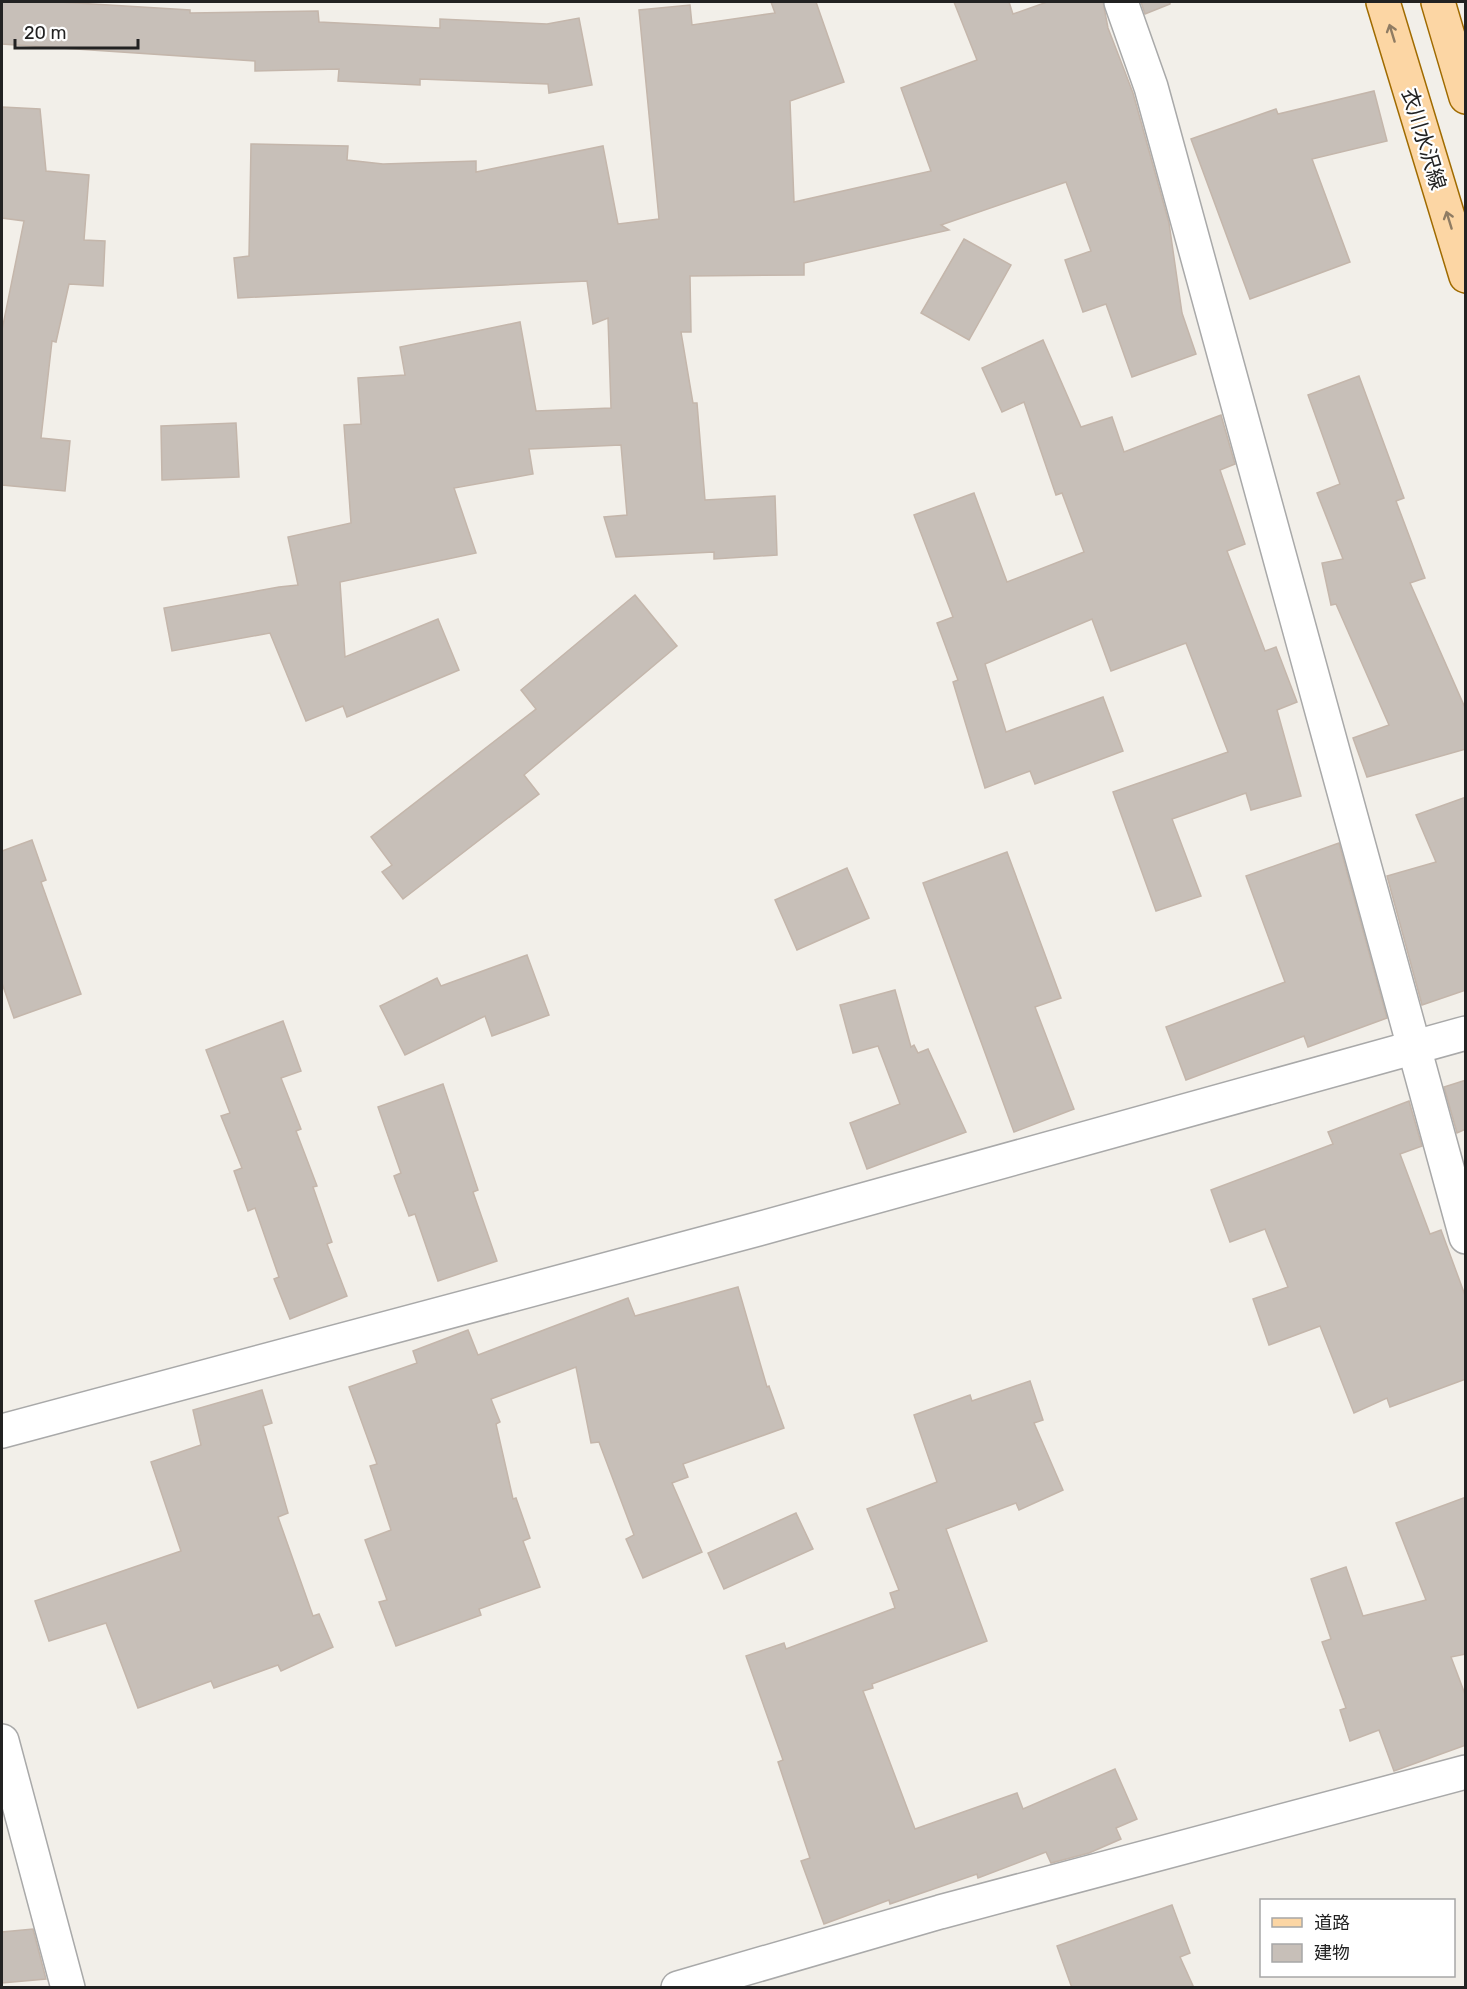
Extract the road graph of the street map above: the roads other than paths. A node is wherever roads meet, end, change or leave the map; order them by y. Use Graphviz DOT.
graph roads {
  1 [pos="1120,2"];
  2 [pos="1383,2"];
  3 [pos="1438,2"];
  4 [pos="1466,97"];
  5 [pos="1466,276"];
  6 [pos="1466,1033"];
  7 [pos="1414,1046"];
  8 [pos="1466,1237"];
  9 [pos="2,1431"];
  10 [pos="2,1742"];
  11 [pos="1466,1772"];
  12 [pos="714,1983"];
  13 [pos="68,1988"];
  14 [pos="678,1988"];
  1 -- 7 [label="street"];
  5 -- 2 [label="main road, 衣川水沢線, one-way"];
  3 -- 4 [label="main road"];
  6 -- 7 [label="street"];
  7 -- 8 [label="street"];
  7 -- 9 [label="street"];
  10 -- 13 [label="street"];
  11 -- 12 [label="street"];
  12 -- 14 [label="street"];
}
